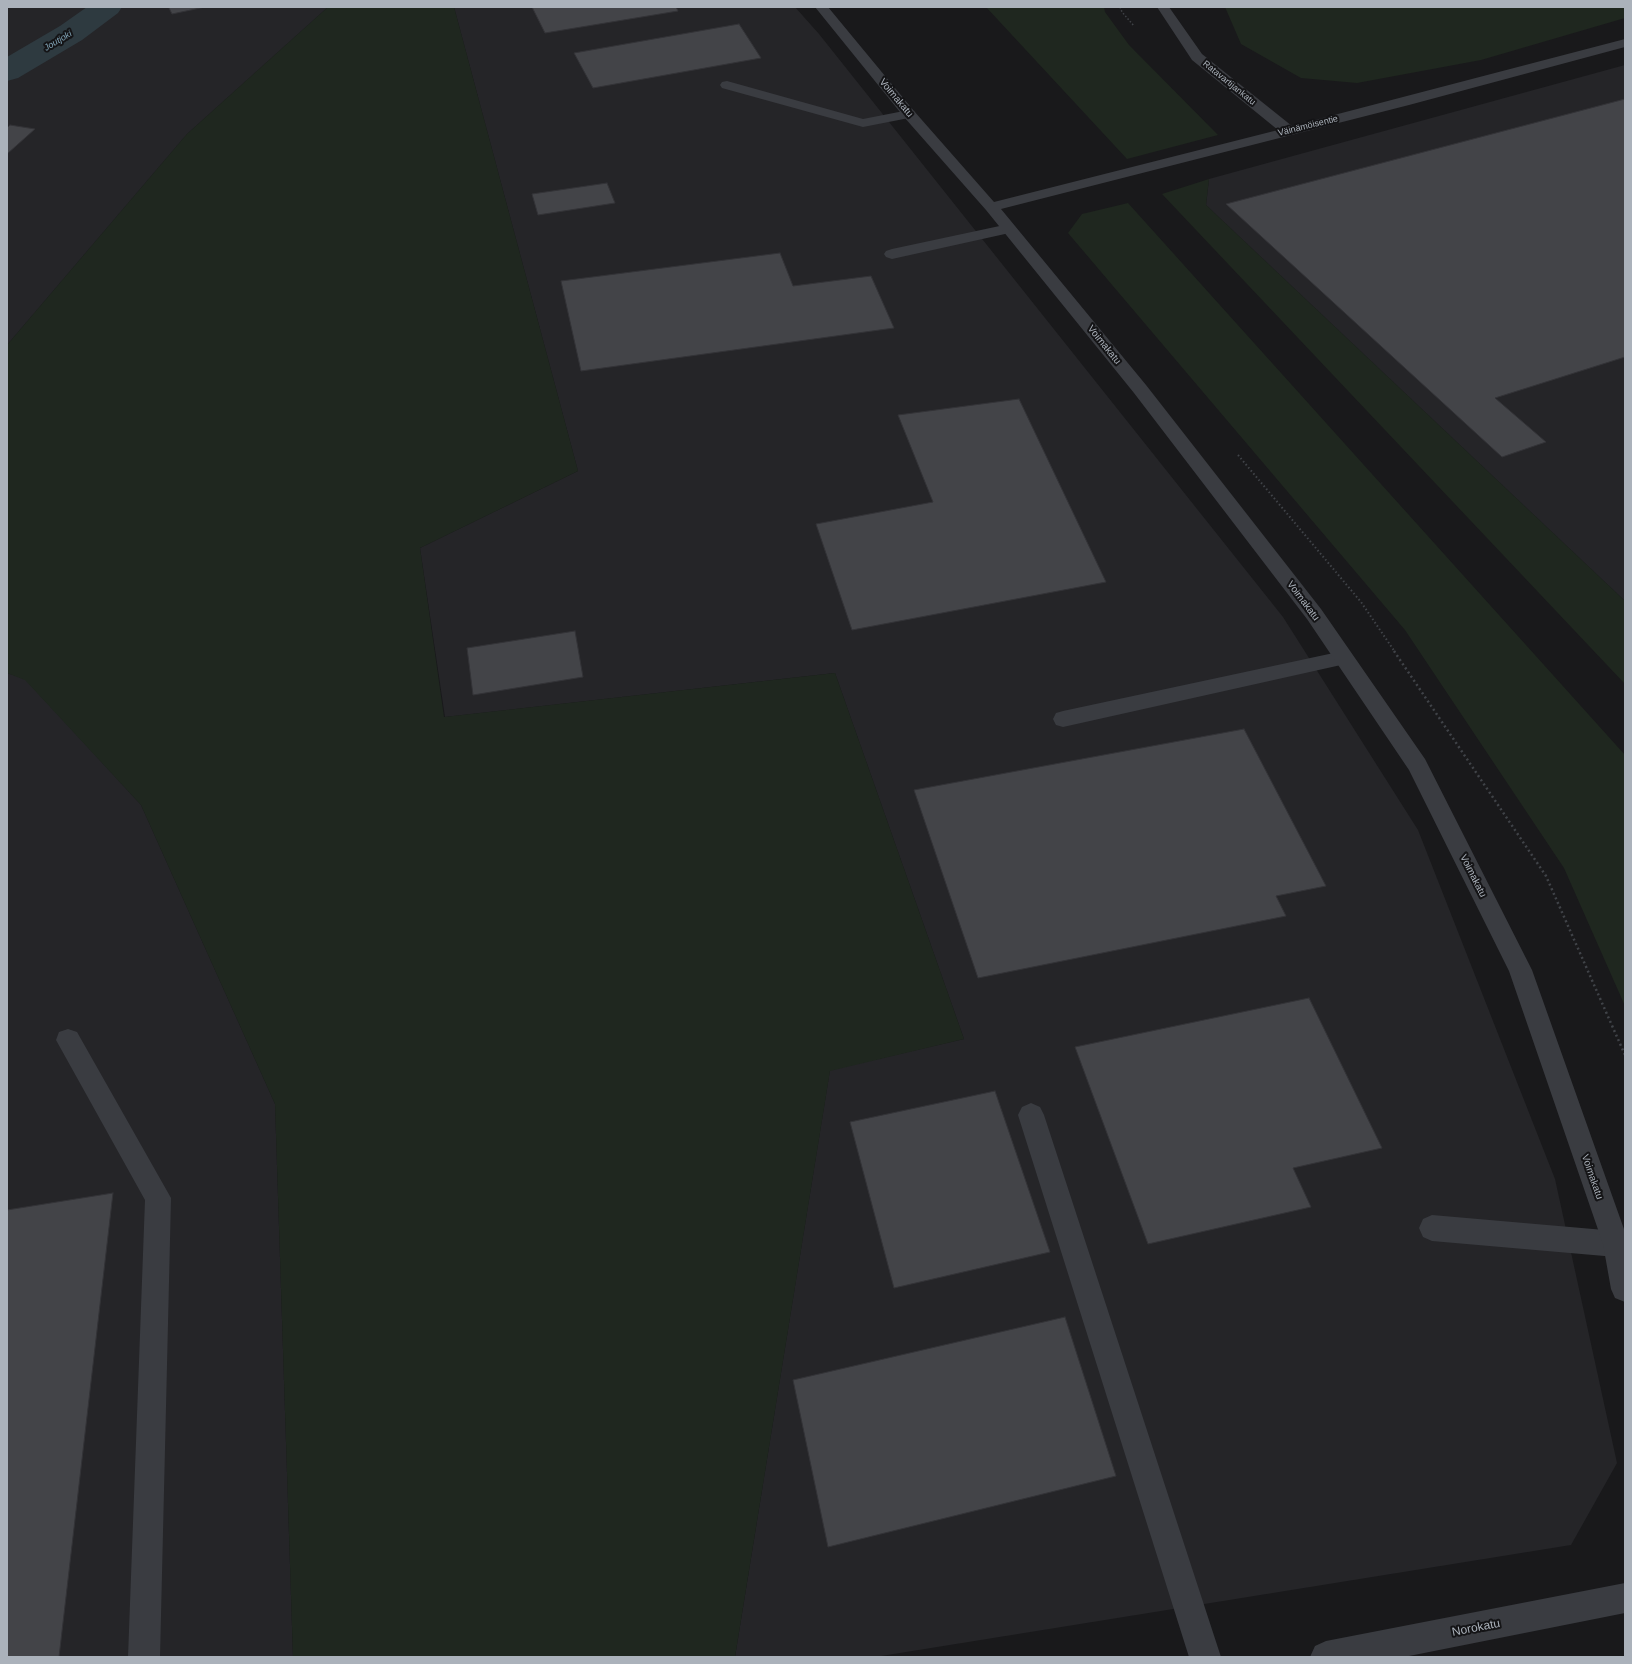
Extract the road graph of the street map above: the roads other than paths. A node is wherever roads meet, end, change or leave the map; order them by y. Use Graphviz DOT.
graph roads {
  1 [pos="821,7"];
  2 [pos="1163,7"];
  3 [pos="1625,43"];
  4 [pos="727,85"];
  5 [pos="909,114"];
  6 [pos="1289,131"];
  7 [pos="991,207"];
  8 [pos="1009,229"];
  9 [pos="892,254"];
  10 [pos="1343,658"];
  11 [pos="1063,719"];
  12 [pos="68,1040"];
  13 [pos="1031,1115"];
  14 [pos="1432,1228"];
  15 [pos="1616,1244"];
  16 [pos="1625,1289"];
  17 [pos="1625,1598"];
  18 [pos="144,1657"];
  19 [pos="1205,1657"];
  20 [pos="1326,1657"];
  1 -- 5 [label="street, Voimakatu"];
  2 -- 6 [label="street, Ratavartijankatu"];
  3 -- 6 [label="street, Väinämöisentie"];
  4 -- 5 [label="street"];
  5 -- 7 [label="street, Voimakatu"];
  6 -- 7 [label="street, Väinämöisentie"];
  7 -- 8 [label="street, Voimakatu"];
  8 -- 9 [label="street"];
  8 -- 10 [label="street, Voimakatu"];
  10 -- 11 [label="street"];
  10 -- 15 [label="street, Voimakatu"];
  12 -- 18 [label="street"];
  13 -- 19 [label="street"];
  14 -- 15 [label="street"];
  15 -- 16 [label="street, Voimakatu"];
  17 -- 20 [label="street, Norokatu"];
}
